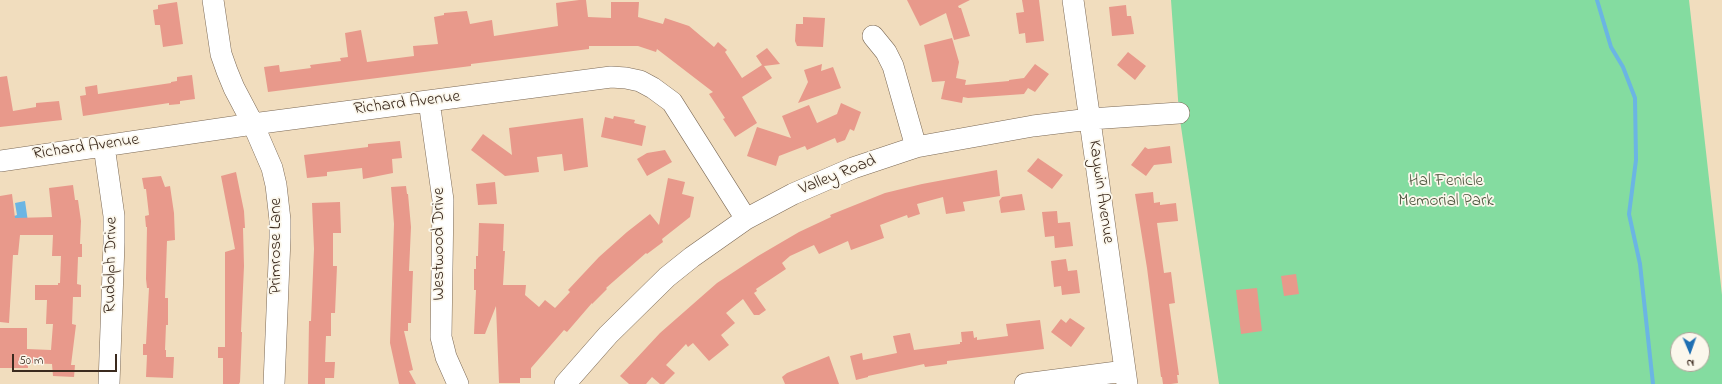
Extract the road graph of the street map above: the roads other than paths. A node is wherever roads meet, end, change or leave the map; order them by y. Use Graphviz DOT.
graph roads {
  1 [pos="213,0"];
  2 [pos="1073,0"];
  3 [pos="874,36"];
  4 [pos="428,101"];
  5 [pos="1179,113"];
  6 [pos="1090,119"];
  7 [pos="253,124"];
  8 [pos="104,146"];
  9 [pos="916,147"];
  10 [pos="0,161"];
  11 [pos="746,218"];
  12 [pos="1126,378"];
  13 [pos="109,384"];
  14 [pos="274,384"];
  15 [pos="458,384"];
  16 [pos="564,384"];
  17 [pos="1025,384"];
  1 -- 7 [label="street, Primrose Lane"];
  2 -- 6 [label="street, Kaywin Avenue"];
  3 -- 9 [label="street"];
  4 -- 7 [label="street, Richard Avenue"];
  4 -- 11 [label="street, Richard Avenue"];
  4 -- 15 [label="street, Westwood Drive"];
  5 -- 6 [label="street, Valley Road"];
  6 -- 9 [label="street, Valley Road"];
  6 -- 12 [label="street, Kaywin Avenue"];
  7 -- 8 [label="street, Richard Avenue"];
  7 -- 14 [label="street, Primrose Lane"];
  8 -- 10 [label="street, Richard Avenue"];
  8 -- 13 [label="street, Rudolph Drive"];
  9 -- 11 [label="street, Valley Road"];
  11 -- 16 [label="street, Valley Road"];
  12 -- 17 [label="street"];
}
